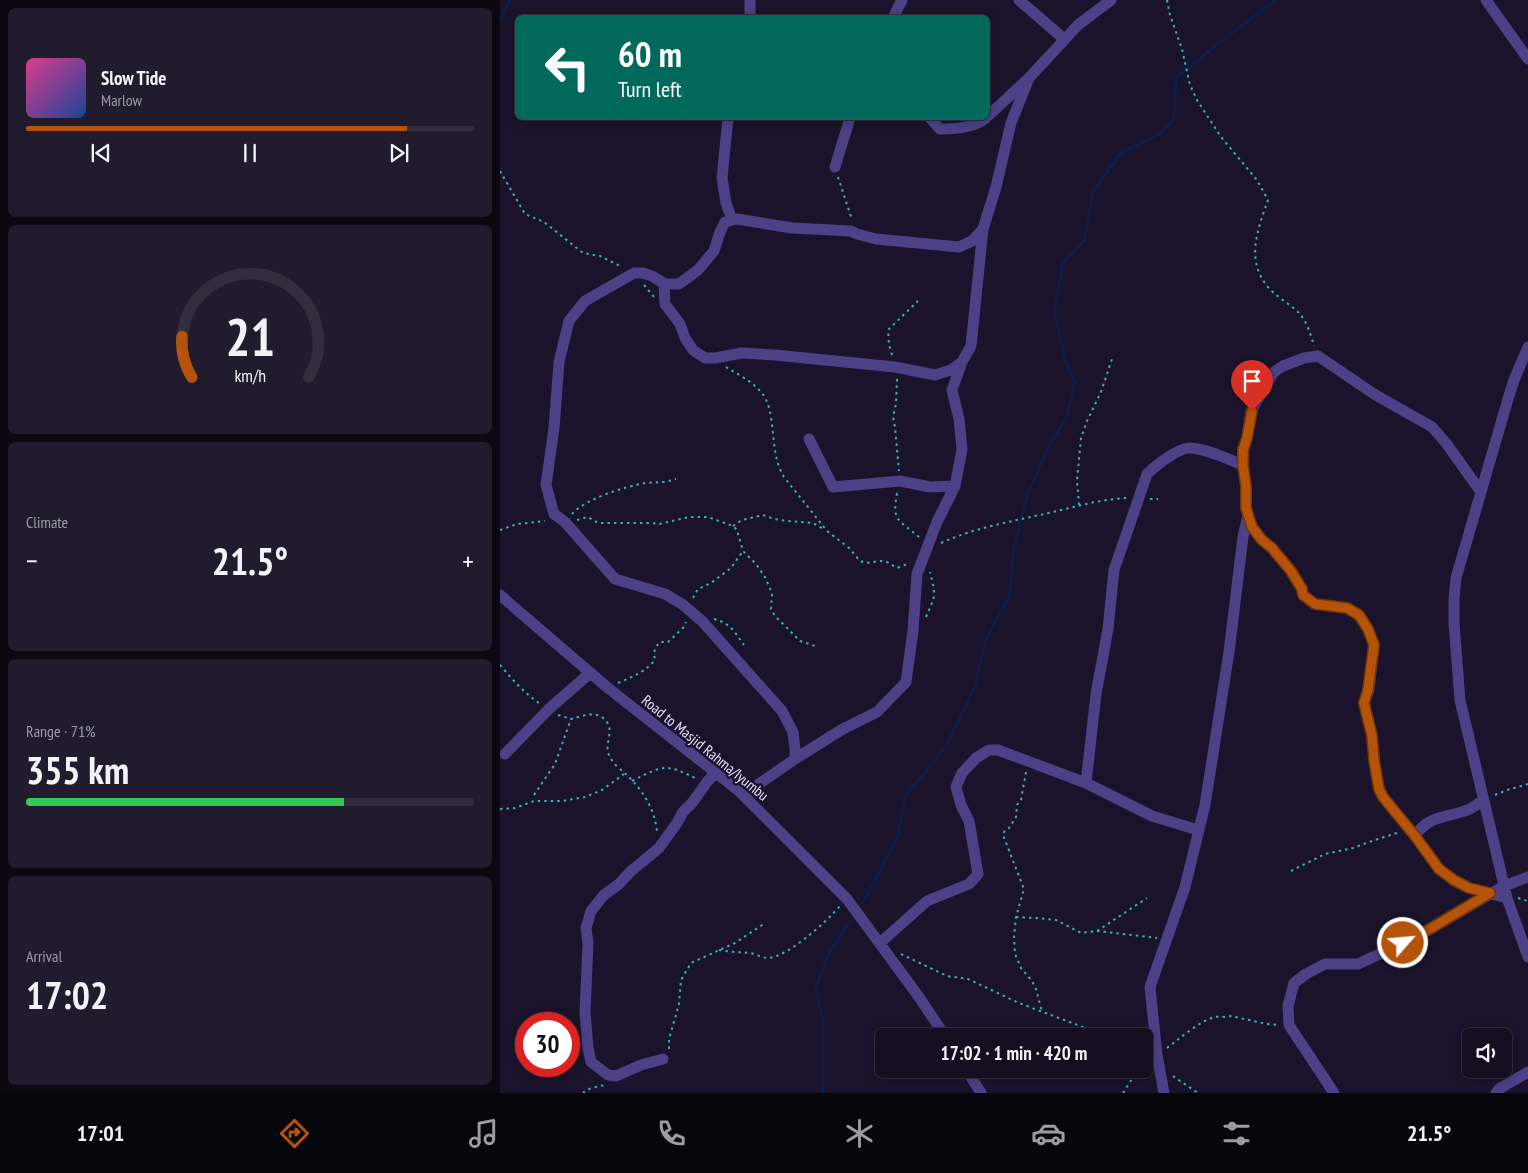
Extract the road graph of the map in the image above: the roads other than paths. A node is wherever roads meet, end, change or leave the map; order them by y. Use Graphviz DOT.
graph roads {
  1 [pos="750,0"];
  2 [pos="902,0"];
  3 [pos="1019,0"];
  4 [pos="1111,0"];
  5 [pos="1486,0"];
  6 [pos="750,15"];
  7 [pos="894,15"];
  8 [pos="1064,38"];
  9 [pos="1528,59"];
  10 [pos="1029,78"];
  11 [pos="990,114"];
  12 [pos="728,120"];
  13 [pos="849,120"];
  14 [pos="932,120"];
  15 [pos="984,120"];
  16 [pos="835,167"];
  17 [pos="732,220"];
  18 [pos="983,229"];
  19 [pos="664,284"];
  20 [pos="1528,347"];
  21 [pos="962,362"];
  22 [pos="935,375"];
  23 [pos="952,390"];
  24 [pos="809,439"];
  25 [pos="1243,465"];
  26 [pos="955,486"];
  27 [pos="1481,492"];
  28 [pos="1248,514"];
  29 [pos="500,594"];
  30 [pos="590,673"];
  31 [pos="505,754"];
  32 [pos="795,759"];
  33 [pos="711,778"];
  34 [pos="1086,784"];
  35 [pos="743,795"];
  36 [pos="1483,800"];
  37 [pos="1198,830"];
  38 [pos="1414,834"];
  39 [pos="1528,877"];
  40 [pos="1505,892"];
  41 [pos="1490,893"];
  42 [pos="880,944"];
  43 [pos="1528,957"];
  44 [pos="940,1028"];
  45 [pos="663,1059"];
  46 [pos="1528,1072"];
  47 [pos="972,1078"];
  48 [pos="981,1093"];
  49 [pos="1164,1093"];
  50 [pos="1334,1093"];
  51 [pos="1496,1093"];
  1 -- 6 [label="street"];
  2 -- 7 [label="street"];
  3 -- 8 [label="street"];
  4 -- 8 [label="street"];
  5 -- 9 [label="street"];
  8 -- 10 [label="street"];
  10 -- 11 [label="street"];
  10 -- 18 [label="street"];
  12 -- 17 [label="street"];
  13 -- 16 [label="street"];
  14 -- 15 [label="street"];
  17 -- 18 [label="street"];
  17 -- 19 [label="street"];
  18 -- 21 [label="street"];
  19 -- 22 [label="street"];
  19 -- 32 [label="street"];
  20 -- 27 [label="street"];
  21 -- 22 [label="street"];
  21 -- 23 [label="street"];
  22 -- 23 [label="street"];
  23 -- 26 [label="street"];
  24 -- 26 [label="street"];
  25 -- 27 [label="street"];
  25 -- 28 [label="street"];
  25 -- 34 [label="street"];
  26 -- 32 [label="street"];
  27 -- 36 [label="street"];
  28 -- 37 [label="street"];
  28 -- 38 [label="street"];
  29 -- 30 [label="street, Road to Masjid Rahma/Iyumbu"];
  30 -- 31 [label="street"];
  30 -- 33 [label="street, Road to Masjid Rahma/Iyumbu"];
  32 -- 35 [label="street"];
  33 -- 35 [label="street, Road to Masjid Rahma/Iyumbu"];
  33 -- 45 [label="street"];
  34 -- 37 [label="street"];
  34 -- 42 [label="street"];
  35 -- 42 [label="street, Road to Masjid Rahma/Iyumbu"];
  36 -- 38 [label="street"];
  36 -- 40 [label="street"];
  37 -- 49 [label="street"];
  38 -- 41 [label="street"];
  39 -- 40 [label="street"];
  40 -- 41 [label="street"];
  40 -- 43 [label="street"];
  41 -- 50 [label="street"];
  42 -- 44 [label="street, Road to Masjid Rahma/Iyumbu"];
  46 -- 51 [label="street"];
  47 -- 48 [label="street"];
}
